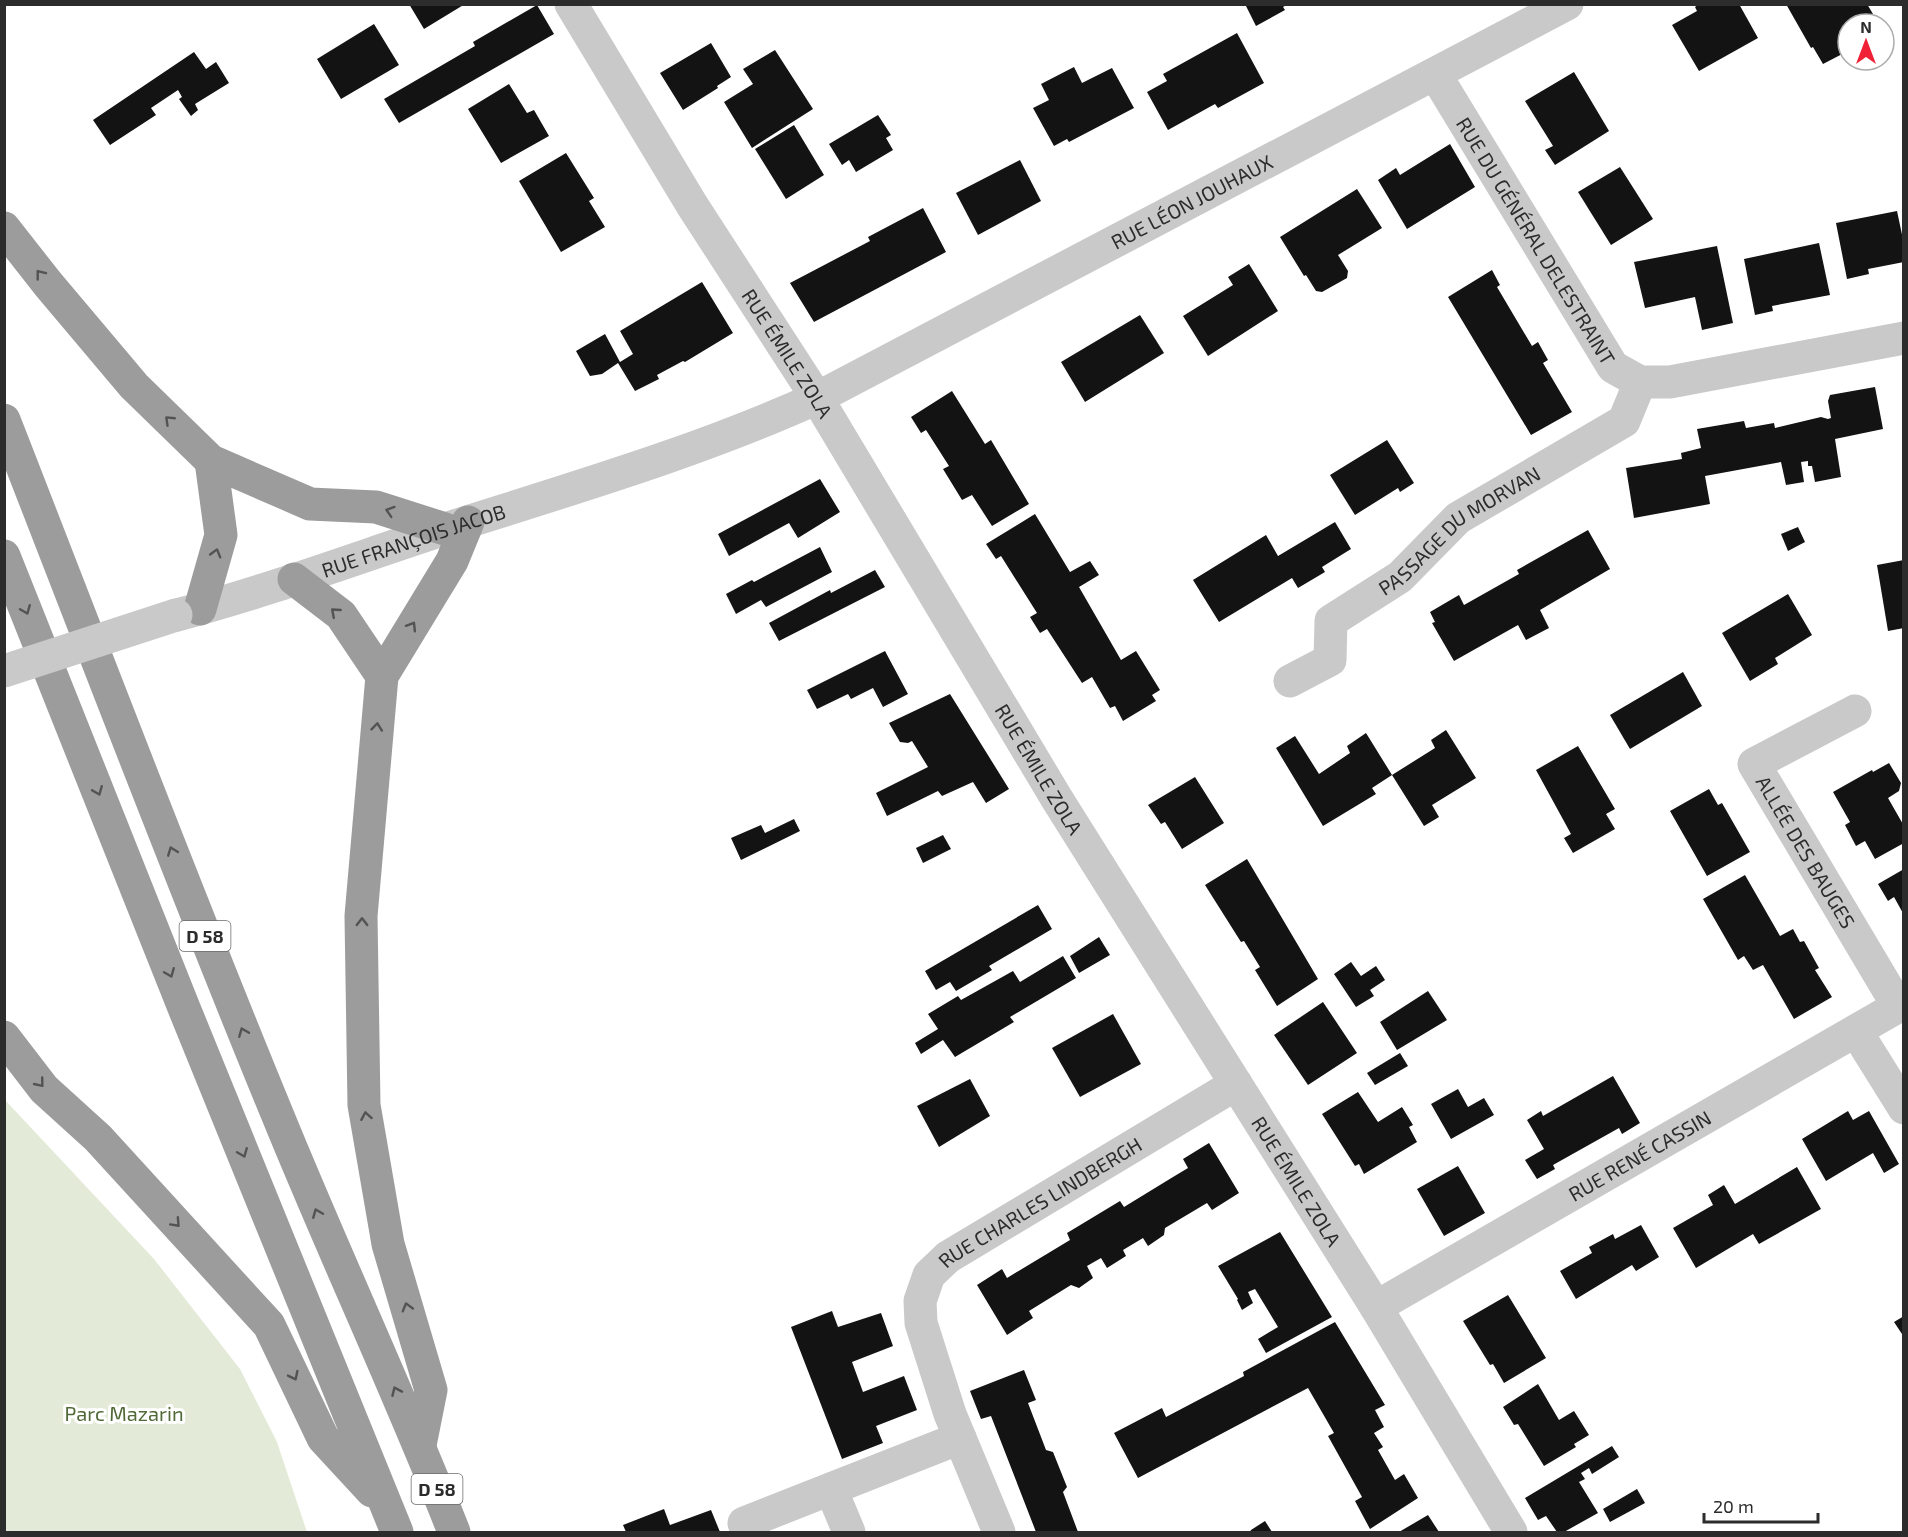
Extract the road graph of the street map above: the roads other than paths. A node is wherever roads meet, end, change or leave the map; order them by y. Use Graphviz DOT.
graph roads {
  1 [pos="571,4"];
  2 [pos="1567,4"];
  3 [pos="1434,74"];
  4 [pos="4,228"];
  5 [pos="1904,339"];
  6 [pos="1640,382"];
  7 [pos="817,398"];
  8 [pos="4,420"];
  9 [pos="211,461"];
  10 [pos="457,526"];
  11 [pos="4,556"];
  12 [pos="294,579"];
  13 [pos="188,612"];
  14 [pos="4,671"];
  15 [pos="382,676"];
  16 [pos="1290,681"];
  17 [pos="1855,711"];
  18 [pos="1901,1005"];
  19 [pos="1856,1031"];
  20 [pos="4,1037"];
  21 [pos="1236,1084"];
  22 [pos="1904,1108"];
  23 [pos="1376,1307"];
  24 [pos="960,1438"];
  25 [pos="420,1445"];
  26 [pos="831,1489"];
  27 [pos="392,1519"];
  28 [pos="454,1533"];
  29 [pos="747,1533"];
  30 [pos="849,1533"];
  31 [pos="999,1533"];
  32 [pos="1511,1533"];
  1 -- 7 [label="street, RUE ÉMILE ZOLA"];
  2 -- 3 [label="street, RUE LÉON JOUHAUX"];
  3 -- 6 [label="street, RUE DU GÉNÉRAL DELESTRAINT"];
  3 -- 7 [label="street, RUE LÉON JOUHAUX"];
  9 -- 4 [label="highway, one-way"];
  5 -- 6 [label="street, RUE DU GÉNÉRAL DELESTRAINT"];
  6 -- 16 [label="street, PASSAGE DU MORVAN"];
  7 -- 10 [label="street, RUE FRANÇOIS JACOB"];
  7 -- 21 [label="street, RUE ÉMILE ZOLA"];
  25 -- 8 [label="highway, D 58, one-way"];
  10 -- 9 [label="highway, one-way"];
  13 -- 9 [label="highway, one-way"];
  10 -- 12 [label="street, RUE FRANÇOIS JACOB"];
  15 -- 10 [label="highway, one-way"];
  11 -- 27 [label="highway, D 58, one-way"];
  12 -- 13 [label="street, RUE FRANÇOIS JACOB"];
  15 -- 12 [label="highway, one-way"];
  13 -- 14 [label="street, RUE FRANÇOIS JACOB, bridge"];
  25 -- 15 [label="highway, one-way"];
  17 -- 18 [label="street, ALLÉE DES BAUGES"];
  18 -- 19 [label="street, RUE RENÉ CASSIN"];
  19 -- 22 [label="street"];
  19 -- 23 [label="street, RUE RENÉ CASSIN"];
  20 -- 27 [label="highway, one-way"];
  21 -- 23 [label="street, RUE ÉMILE ZOLA"];
  21 -- 24 [label="street, RUE CHARLES LINDBERGH"];
  23 -- 32 [label="street, RUE ÉMILE ZOLA"];
  24 -- 26 [label="street"];
  24 -- 31 [label="street, RUE CHARLES LINDBERGH"];
  25 -- 28 [label="highway, D 58"];
  26 -- 29 [label="street"];
  26 -- 30 [label="street"];
}
